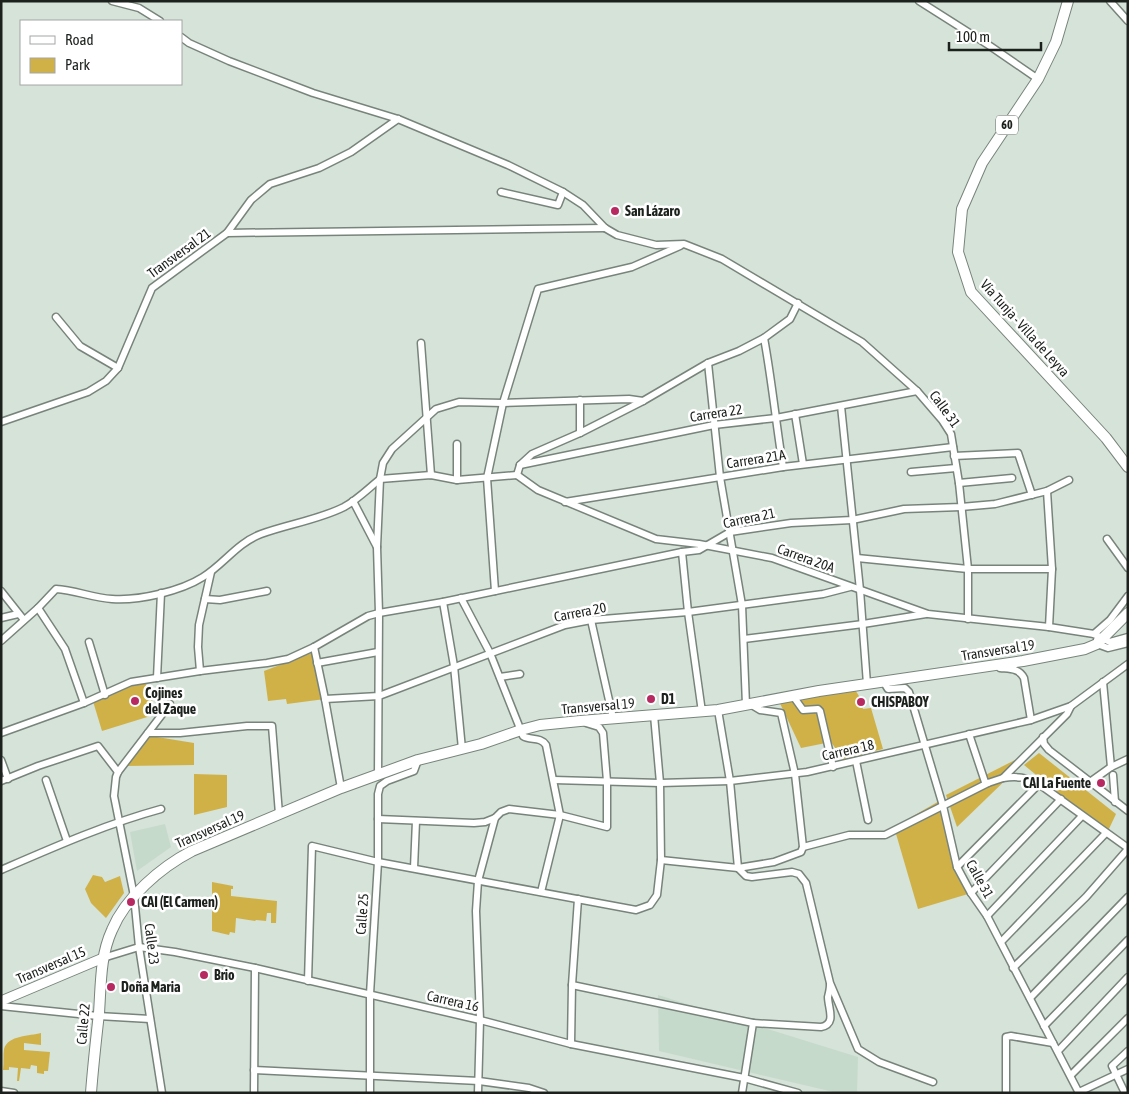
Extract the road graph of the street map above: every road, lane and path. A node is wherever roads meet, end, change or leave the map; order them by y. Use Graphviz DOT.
graph roads {
  1 [pos="112,1"];
  2 [pos="919,1"];
  3 [pos="1068,1"];
  4 [pos="1110,1"];
  5 [pos="158,20"];
  6 [pos="1128,21"];
  7 [pos="182,38"];
  8 [pos="1038,79"];
  9 [pos="398,120"];
  10 [pos="501,192"];
  11 [pos="563,192"];
  12 [pos="605,228"];
  13 [pos="227,233"];
  14 [pos="684,244"];
  15 [pos="798,303"];
  16 [pos="56,316"];
  17 [pos="764,338"];
  18 [pos="421,343"];
  19 [pos="708,363"];
  20 [pos="118,368"];
  21 [pos="917,392"];
  22 [pos="580,400"];
  23 [pos="643,401"];
  24 [pos="503,403"];
  25 [pos="841,406"];
  26 [pos="795,414"];
  27 [pos="426,416"];
  28 [pos="776,418"];
  29 [pos="1,422"];
  30 [pos="714,425"];
  31 [pos="580,433"];
  32 [pos="456,444"];
  33 [pos="953,447"];
  34 [pos="954,456"];
  35 [pos="846,458"];
  36 [pos="803,464"];
  37 [pos="520,465"];
  38 [pos="783,467"];
  39 [pos="1128,467"];
  40 [pos="956,468"];
  41 [pos="911,472"];
  42 [pos="517,475"];
  43 [pos="431,476"];
  44 [pos="720,477"];
  45 [pos="486,478"];
  46 [pos="1012,478"];
  47 [pos="380,479"];
  48 [pos="457,480"];
  49 [pos="1069,480"];
  50 [pos="959,483"];
  51 [pos="1047,491"];
  52 [pos="1032,495"];
  53 [pos="353,502"];
  54 [pos="564,502"];
  55 [pos="961,507"];
  56 [pos="852,520"];
  57 [pos="730,532"];
  58 [pos="1107,539"];
  59 [pos="706,546"];
  60 [pos="377,547"];
  61 [pos="732,551"];
  62 [pos="682,552"];
  63 [pos="857,558"];
  64 [pos="1128,568"];
  65 [pos="968,569"];
  66 [pos="1052,569"];
  67 [pos="211,572"];
  68 [pos="850,587"];
  69 [pos="860,590"];
  70 [pos="1,591"];
  71 [pos="267,591"];
  72 [pos="495,591"];
  73 [pos="161,593"];
  74 [pos="1128,596"];
  75 [pos="461,598"];
  76 [pos="205,599"];
  77 [pos="443,602"];
  78 [pos="742,604"];
  79 [pos="38,608"];
  80 [pos="688,612"];
  81 [pos="1128,612"];
  82 [pos="379,613"];
  83 [pos="18,614"];
  84 [pos="928,614"];
  85 [pos="1,618"];
  86 [pos="24,620"];
  87 [pos="591,620"];
  88 [pos="968,620"];
  89 [pos="863,624"];
  90 [pos="1049,627"];
  91 [pos="1128,637"];
  92 [pos="744,639"];
  93 [pos="1098,639"];
  94 [pos="1,641"];
  95 [pos="89,642"];
  96 [pos="1128,643"];
  97 [pos="314,647"];
  98 [pos="378,652"];
  99 [pos="490,653"];
  100 [pos="318,663"];
  101 [pos="1128,664"];
  102 [pos="454,666"];
  103 [pos="988,666"];
  104 [pos="200,671"];
  105 [pos="520,674"];
  106 [pos="500,677"];
  107 [pos="157,678"];
  108 [pos="884,682"];
  109 [pos="1103,682"];
  110 [pos="867,684"];
  111 [pos="104,695"];
  112 [pos="379,696"];
  113 [pos="793,696"];
  114 [pos="325,699"];
  115 [pos="84,703"];
  116 [pos="170,704"];
  117 [pos="748,704"];
  118 [pos="1071,706"];
  119 [pos="718,710"];
  120 [pos="702,712"];
  121 [pos="654,715"];
  122 [pos="613,718"];
  123 [pos="1031,720"];
  124 [pos="580,721"];
  125 [pos="520,730"];
  126 [pos="1,733"];
  127 [pos="148,734"];
  128 [pos="969,734"];
  129 [pos="1043,737"];
  130 [pos="925,745"];
  131 [pos="462,749"];
  132 [pos="1128,759"];
  133 [pos="1,760"];
  134 [pos="418,760"];
  135 [pos="856,761"];
  136 [pos="833,767"];
  137 [pos="1111,768"];
  138 [pos="118,772"];
  139 [pos="795,774"];
  140 [pos="1113,775"];
  141 [pos="378,776"];
  142 [pos="1003,778"];
  143 [pos="4,780"];
  144 [pos="46,780"];
  145 [pos="554,780"];
  146 [pos="607,781"];
  147 [pos="730,782"];
  148 [pos="987,782"];
  149 [pos="1090,782"];
  150 [pos="660,783"];
  151 [pos="1039,784"];
  152 [pos="342,788"];
  153 [pos="1061,799"];
  154 [pos="1115,802"];
  155 [pos="943,806"];
  156 [pos="161,809"];
  157 [pos="1128,811"];
  158 [pos="279,814"];
  159 [pos="560,815"];
  160 [pos="1082,816"];
  161 [pos="495,818"];
  162 [pos="378,819"];
  163 [pos="868,820"];
  164 [pos="119,821"];
  165 [pos="416,821"];
  166 [pos="1106,833"];
  167 [pos="67,841"];
  168 [pos="802,849"];
  169 [pos="1128,849"];
  170 [pos="662,860"];
  171 [pos="378,862"];
  172 [pos="957,867"];
  173 [pos="414,868"];
  174 [pos="738,868"];
  175 [pos="1,870"];
  176 [pos="478,881"];
  177 [pos="541,892"];
  178 [pos="971,893"];
  179 [pos="134,896"];
  180 [pos="1128,897"];
  181 [pos="578,899"];
  182 [pos="987,916"];
  183 [pos="1128,940"];
  184 [pos="1001,942"];
  185 [pos="139,947"];
  186 [pos="103,958"];
  187 [pos="255,968"];
  188 [pos="1013,968"];
  189 [pos="1128,978"];
  190 [pos="308,981"];
  191 [pos="830,984"];
  192 [pos="572,985"];
  193 [pos="370,994"];
  194 [pos="1030,998"];
  195 [pos="1,1001"];
  196 [pos="1,1006"];
  197 [pos="98,1016"];
  198 [pos="1128,1018"];
  199 [pos="150,1019"];
  200 [pos="480,1020"];
  201 [pos="753,1023"];
  202 [pos="1044,1026"];
  203 [pos="1054,1043"];
  204 [pos="571,1044"];
  205 [pos="1058,1051"];
  206 [pos="1128,1051"];
  207 [pos="1128,1069"];
  208 [pos="254,1070"];
  209 [pos="1116,1074"];
  210 [pos="371,1075"];
  211 [pos="1071,1075"];
  212 [pos="744,1078"];
  213 [pos="479,1081"];
  214 [pos="933,1082"];
  215 [pos="1,1092"];
  216 [pos="1079,1092"];
  217 [pos="14,1093"];
  218 [pos="91,1093"];
  219 [pos="162,1093"];
  220 [pos="254,1093"];
  221 [pos="370,1093"];
  222 [pos="478,1093"];
  223 [pos="544,1093"];
  224 [pos="742,1093"];
  225 [pos="798,1093"];
  226 [pos="1006,1093"];
  227 [pos="1125,1093"];
  1 -- 5 [label="street"];
  2 -- 8 [label="street"];
  3 -- 8 [label="main road, Vía Tunja - Villa de Leyva / 60"];
  4 -- 6 [label="street"];
  7 -- 9 [label="street"];
  8 -- 39 [label="main road, Vía Tunja - Villa de Leyva / 60"];
  9 -- 11 [label="street"];
  9 -- 13 [label="street, Transversal 21"];
  10 -- 11 [label="street"];
  11 -- 12 [label="street"];
  12 -- 13 [label="street"];
  12 -- 14 [label="street"];
  13 -- 20 [label="street, Transversal 21"];
  14 -- 15 [label="street, Calle 31"];
  14 -- 24 [label="street"];
  15 -- 17 [label="street"];
  15 -- 21 [label="street, Calle 31"];
  16 -- 20 [label="street"];
  17 -- 19 [label="street"];
  17 -- 28 [label="street"];
  18 -- 27 [label="street"];
  19 -- 23 [label="street"];
  19 -- 30 [label="street"];
  20 -- 29 [label="street, Transversal 21"];
  21 -- 25 [label="street, Carrera 22"];
  21 -- 33 [label="street, Calle 31"];
  22 -- 23 [label="street"];
  22 -- 24 [label="street"];
  22 -- 31 [label="street"];
  23 -- 31 [label="street"];
  24 -- 27 [label="street"];
  24 -- 45 [label="street"];
  25 -- 26 [label="street, Carrera 22"];
  25 -- 35 [label="street"];
  26 -- 28 [label="street, Carrera 22"];
  26 -- 36 [label="street"];
  27 -- 43 [label="street"];
  27 -- 47 [label="street"];
  28 -- 30 [label="street, Carrera 22"];
  28 -- 38 [label="street"];
  30 -- 37 [label="street, Carrera 22"];
  30 -- 44 [label="street"];
  31 -- 37 [label="street"];
  32 -- 48 [label="street"];
  33 -- 34 [label="street, Calle 31"];
  33 -- 35 [label="street, Carrera 21A"];
  34 -- 40 [label="street, Calle 31"];
  34 -- 52 [label="street"];
  35 -- 36 [label="street, Carrera 21A"];
  35 -- 56 [label="street"];
  36 -- 38 [label="street, Carrera 21A"];
  37 -- 42 [label="street"];
  38 -- 44 [label="street, Carrera 21A"];
  40 -- 41 [label="street"];
  40 -- 50 [label="street, Calle 31"];
  42 -- 45 [label="street"];
  42 -- 54 [label="street, Carrera 20A"];
  43 -- 47 [label="street"];
  43 -- 48 [label="street"];
  44 -- 54 [label="street, Carrera 21A"];
  44 -- 57 [label="street"];
  45 -- 48 [label="street"];
  45 -- 72 [label="street"];
  46 -- 50 [label="street"];
  47 -- 53 [label="street"];
  47 -- 60 [label="street"];
  49 -- 51 [label="street, Carrera 21"];
  50 -- 55 [label="street, Calle 31"];
  51 -- 52 [label="street, Carrera 21"];
  51 -- 66 [label="street"];
  52 -- 55 [label="street, Carrera 21"];
  53 -- 60 [label="street"];
  53 -- 67 [label="street"];
  54 -- 59 [label="street, Carrera 20A"];
  55 -- 56 [label="street, Carrera 21"];
  55 -- 65 [label="street, Calle 31"];
  56 -- 57 [label="street, Carrera 21"];
  56 -- 63 [label="street"];
  57 -- 59 [label="street, Carrera 21"];
  57 -- 61 [label="street"];
  58 -- 64 [label="street"];
  59 -- 61 [label="street, Carrera 20A"];
  59 -- 62 [label="street, Carrera 21"];
  60 -- 82 [label="street"];
  61 -- 68 [label="street, Carrera 20A"];
  61 -- 78 [label="street"];
  62 -- 72 [label="street, Carrera 21"];
  62 -- 80 [label="street"];
  63 -- 65 [label="street"];
  63 -- 69 [label="street"];
  65 -- 66 [label="street"];
  65 -- 88 [label="street, Calle 31"];
  66 -- 90 [label="street"];
  67 -- 73 [label="street"];
  67 -- 76 [label="street"];
  68 -- 69 [label="street, Carrera 20A"];
  68 -- 78 [label="street, Carrera 20"];
  69 -- 84 [label="street, Carrera 20A"];
  69 -- 89 [label="street"];
  70 -- 83 [label="street"];
  71 -- 76 [label="street"];
  72 -- 75 [label="street, Carrera 21"];
  73 -- 79 [label="street"];
  73 -- 107 [label="street"];
  74 -- 93 [label="street"];
  75 -- 77 [label="street, Carrera 21"];
  75 -- 99 [label="street"];
  76 -- 104 [label="street"];
  77 -- 82 [label="street, Carrera 21"];
  77 -- 102 [label="street"];
  78 -- 80 [label="street, Carrera 20"];
  78 -- 92 [label="street"];
  79 -- 86 [label="street"];
  79 -- 115 [label="street"];
  80 -- 87 [label="street, Carrera 20"];
  80 -- 120 [label="street"];
  81 -- 93 [label="main road"];
  82 -- 97 [label="street, Carrera 21"];
  82 -- 98 [label="street"];
  83 -- 85 [label="street"];
  83 -- 86 [label="street"];
  84 -- 88 [label="street, Carrera 20A"];
  84 -- 89 [label="street"];
  86 -- 94 [label="street"];
  87 -- 99 [label="street, Carrera 20"];
  87 -- 122 [label="street"];
  88 -- 90 [label="street, Carrera 20A"];
  89 -- 92 [label="street"];
  89 -- 110 [label="street"];
  90 -- 93 [label="street, Carrera 20A"];
  91 -- 93 [label="street"];
  92 -- 117 [label="street"];
  93 -- 96 [label="street"];
  93 -- 103 [label="main road, Transversal 19"];
  95 -- 111 [label="street"];
  97 -- 100 [label="street"];
  97 -- 104 [label="street, Carrera 21"];
  98 -- 100 [label="street"];
  98 -- 112 [label="street"];
  99 -- 102 [label="street, Carrera 20"];
  99 -- 106 [label="street"];
  100 -- 114 [label="street"];
  101 -- 109 [label="street, Carrera 18"];
  102 -- 112 [label="street, Carrera 20"];
  102 -- 131 [label="street"];
  103 -- 108 [label="main road, Transversal 19"];
  103 -- 123 [label="street"];
  104 -- 107 [label="street, Carrera 21"];
  105 -- 106 [label="street"];
  106 -- 125 [label="street"];
  107 -- 111 [label="street, Carrera 21"];
  108 -- 110 [label="main road, Transversal 19"];
  108 -- 130 [label="street, Calle 31"];
  109 -- 118 [label="street, Carrera 18"];
  109 -- 137 [label="street"];
  110 -- 113 [label="main road, Transversal 19"];
  111 -- 115 [label="street, Carrera 21"];
  112 -- 114 [label="street, Carrera 20"];
  112 -- 141 [label="street"];
  113 -- 117 [label="main road, Transversal 19"];
  113 -- 136 [label="street"];
  114 -- 152 [label="street"];
  115 -- 126 [label="street, Carrera 21"];
  116 -- 127 [label="street"];
  117 -- 119 [label="main road, Transversal 19"];
  117 -- 139 [label="street"];
  118 -- 123 [label="street, Carrera 18"];
  118 -- 129 [label="street"];
  119 -- 120 [label="main road, Transversal 19"];
  119 -- 147 [label="street"];
  120 -- 121 [label="main road, Transversal 19"];
  121 -- 122 [label="main road, Transversal 19"];
  121 -- 150 [label="street"];
  122 -- 124 [label="main road, Transversal 19"];
  123 -- 128 [label="street, Carrera 18"];
  124 -- 125 [label="main road, Transversal 19"];
  124 -- 146 [label="street"];
  125 -- 131 [label="main road, Transversal 19"];
  125 -- 145 [label="street"];
  127 -- 138 [label="street"];
  127 -- 158 [label="street"];
  128 -- 130 [label="street, Carrera 18"];
  128 -- 148 [label="street"];
  129 -- 142 [label="street"];
  129 -- 149 [label="street"];
  130 -- 135 [label="street, Carrera 18"];
  130 -- 155 [label="street, Calle 31"];
  131 -- 134 [label="main road, Transversal 19"];
  132 -- 137 [label="street"];
  133 -- 143 [label="street"];
  134 -- 141 [label="main road, Transversal 19"];
  134 -- 162 [label="street, Calle 25"];
  135 -- 136 [label="street, Carrera 18"];
  135 -- 163 [label="street"];
  136 -- 139 [label="street, Carrera 18"];
  137 -- 149 [label="street"];
  138 -- 143 [label="street"];
  138 -- 164 [label="street, Calle 23"];
  139 -- 147 [label="street, Carrera 18"];
  139 -- 168 [label="street"];
  140 -- 154 [label="street"];
  141 -- 152 [label="main road, Transversal 19"];
  142 -- 148 [label="street"];
  142 -- 151 [label="street"];
  144 -- 167 [label="street"];
  145 -- 146 [label="street, Carrera 18"];
  145 -- 159 [label="street"];
  146 -- 150 [label="street, Carrera 18"];
  146 -- 159 [label="street"];
  147 -- 150 [label="street, Carrera 18"];
  147 -- 174 [label="street"];
  148 -- 155 [label="street"];
  149 -- 154 [label="street"];
  150 -- 170 [label="street"];
  151 -- 153 [label="street"];
  151 -- 172 [label="street"];
  152 -- 158 [label="main road, Transversal 19"];
  153 -- 160 [label="street"];
  153 -- 178 [label="street"];
  154 -- 157 [label="street"];
  155 -- 168 [label="street"];
  155 -- 172 [label="street, Calle 31"];
  156 -- 164 [label="street"];
  158 -- 179 [label="main road, Transversal 19"];
  159 -- 161 [label="street"];
  159 -- 177 [label="street"];
  160 -- 166 [label="street"];
  160 -- 182 [label="street"];
  161 -- 165 [label="street"];
  161 -- 176 [label="street"];
  162 -- 165 [label="street"];
  162 -- 171 [label="street, Calle 25"];
  164 -- 167 [label="street"];
  164 -- 179 [label="street, Calle 23"];
  165 -- 173 [label="street"];
  166 -- 169 [label="street"];
  166 -- 184 [label="street"];
  167 -- 175 [label="street"];
  168 -- 174 [label="street"];
  169 -- 188 [label="street"];
  170 -- 174 [label="street"];
  170 -- 181 [label="street"];
  171 -- 173 [label="street"];
  171 -- 190 [label="street"];
  171 -- 193 [label="street, Calle 25"];
  172 -- 178 [label="street, Calle 31"];
  173 -- 176 [label="street"];
  174 -- 191 [label="street"];
  176 -- 177 [label="street"];
  176 -- 200 [label="street"];
  177 -- 181 [label="street"];
  178 -- 182 [label="street, Calle 31"];
  179 -- 185 [label="street, Calle 23"];
  179 -- 186 [label="main road, Transversal 15"];
  180 -- 194 [label="street"];
  181 -- 192 [label="street"];
  182 -- 184 [label="street, Calle 31"];
  183 -- 202 [label="street"];
  184 -- 188 [label="street, Calle 31"];
  185 -- 186 [label="street, Carrera 16"];
  185 -- 187 [label="street, Carrera 16"];
  185 -- 199 [label="street, Calle 23"];
  186 -- 195 [label="street, Transversal 15"];
  186 -- 197 [label="main road, Calle 22"];
  187 -- 190 [label="street, Carrera 16"];
  187 -- 208 [label="street"];
  188 -- 194 [label="street, Calle 31"];
  189 -- 205 [label="street"];
  190 -- 193 [label="street, Carrera 16"];
  191 -- 201 [label="street"];
  191 -- 214 [label="street"];
  192 -- 201 [label="street"];
  192 -- 204 [label="street"];
  193 -- 200 [label="street, Carrera 16"];
  193 -- 210 [label="street, Calle 25"];
  194 -- 202 [label="street, Calle 31"];
  196 -- 197 [label="street"];
  197 -- 199 [label="street"];
  197 -- 218 [label="main road, Calle 22"];
  198 -- 211 [label="street"];
  199 -- 219 [label="street, Calle 23"];
  200 -- 204 [label="street, Carrera 16"];
  200 -- 213 [label="street"];
  201 -- 212 [label="street"];
  202 -- 203 [label="street, Calle 31"];
  203 -- 205 [label="street, Calle 31"];
  203 -- 226 [label="street"];
  204 -- 212 [label="street, Carrera 16"];
  205 -- 211 [label="street, Calle 31"];
  206 -- 209 [label="street"];
  207 -- 209 [label="street"];
  208 -- 210 [label="street"];
  208 -- 220 [label="street"];
  209 -- 216 [label="street"];
  209 -- 227 [label="street"];
  210 -- 213 [label="street"];
  210 -- 221 [label="street, Calle 25"];
  211 -- 216 [label="street, Calle 31"];
  212 -- 224 [label="street"];
  212 -- 225 [label="street, Carrera 16"];
  213 -- 222 [label="street"];
  213 -- 223 [label="street"];
  215 -- 217 [label="street"];
}
